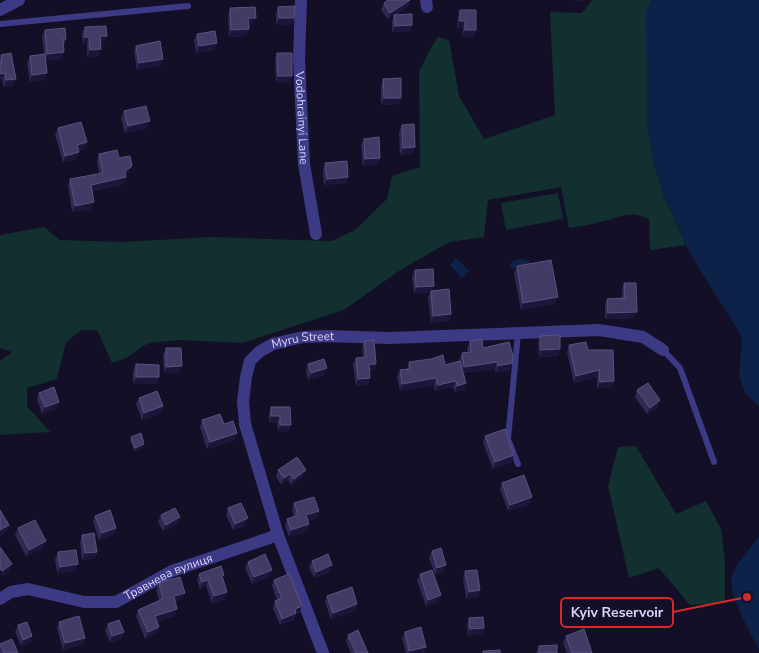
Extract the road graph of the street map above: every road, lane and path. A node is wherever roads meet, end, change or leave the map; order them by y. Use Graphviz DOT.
graph roads {
  1 [pos="19,0"];
  2 [pos="301,0"];
  3 [pos="188,6"];
  4 [pos="0,10"];
  5 [pos="0,24"];
  6 [pos="316,234"];
  7 [pos="518,333"];
  8 [pos="663,350"];
  9 [pos="714,462"];
  10 [pos="518,464"];
  11 [pos="278,535"];
  12 [pos="0,599"];
  13 [pos="322,653"];
  1 -- 4 [label="street"];
  2 -- 6 [label="street, Vodohrainyi Lane"];
  3 -- 5 [label="lane"];
  7 -- 8 [label="street, Myru Street"];
  7 -- 10 [label="lane"];
  7 -- 11 [label="street, Myru Street"];
  8 -- 9 [label="lane"];
  11 -- 12 [label="street, Травнева вулиця"];
  11 -- 13 [label="street, Myru Street"];
}
